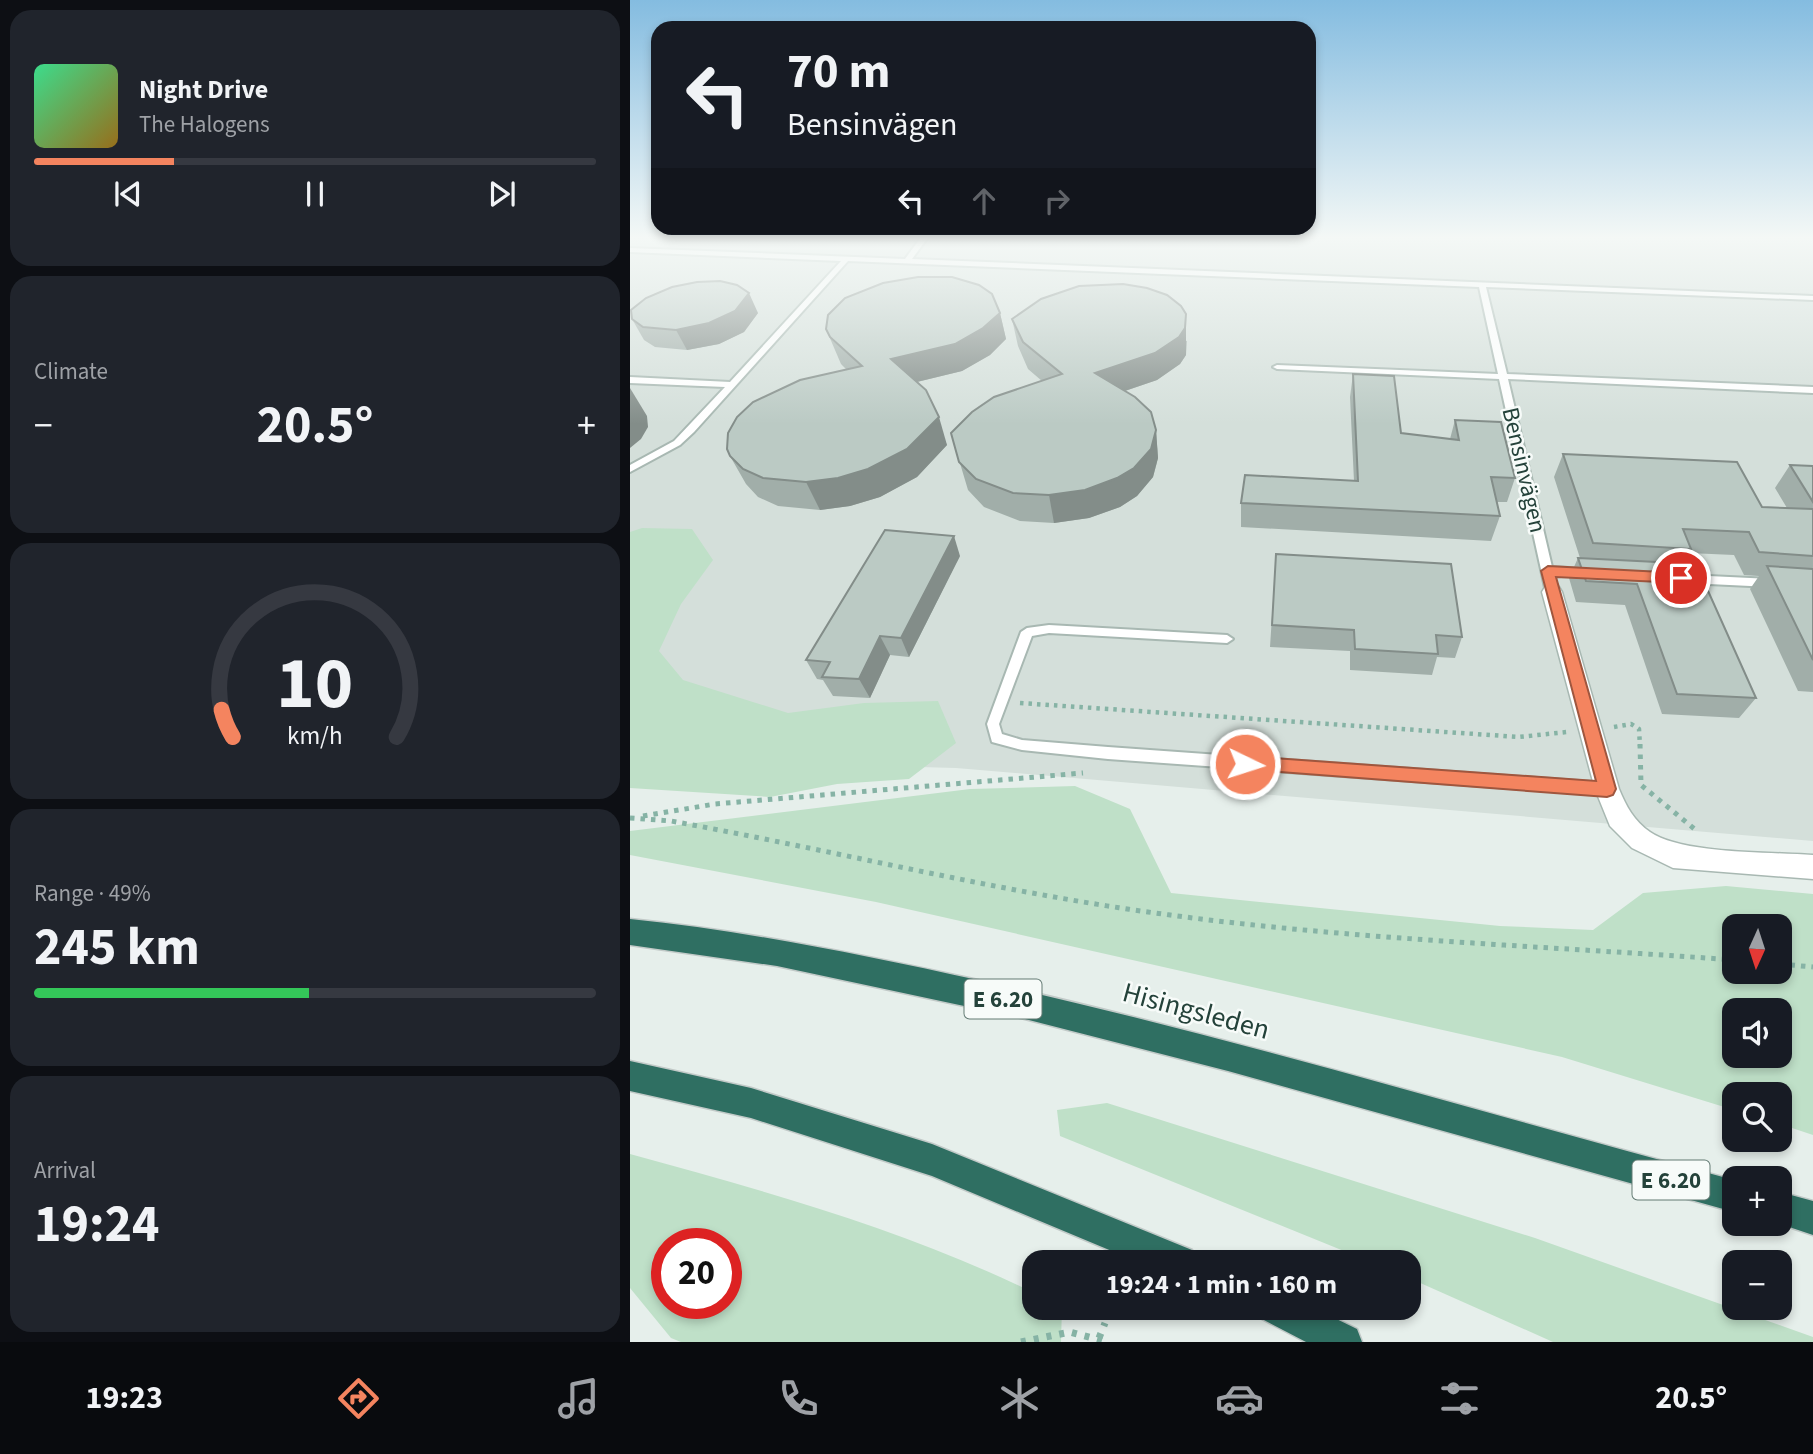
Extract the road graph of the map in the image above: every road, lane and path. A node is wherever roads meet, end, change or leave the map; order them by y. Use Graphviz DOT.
graph roads {
  1 [pos="810,299"];
  2 [pos="1485,299"];
  3 [pos="1277,367"];
  4 [pos="1502,378"];
  5 [pos="630,380"];
  6 [pos="730,385"];
  7 [pos="1813,390"];
  8 [pos="630,469"];
  9 [pos="1604,574"];
  10 [pos="1674,578"];
  11 [pos="1550,581"];
  12 [pos="1785,584"];
  13 [pos="1227,639"];
  14 [pos="1002,698"];
  15 [pos="1590,730"];
  16 [pos="1108,753"];
  17 [pos="1607,789"];
  18 [pos="634,818"];
  19 [pos="1735,861"];
  20 [pos="1813,867"];
  21 [pos="630,932"];
  22 [pos="1722,959"];
  23 [pos="1792,965"];
  24 [pos="1813,967"];
  25 [pos="630,1076"];
  26 [pos="1722,1193"];
  27 [pos="1792,1212"];
  28 [pos="1813,1218"];
  29 [pos="1151,1250"];
  30 [pos="1300,1320"];
  31 [pos="1105,1323"];
  32 [pos="1099,1338"];
  33 [pos="1021,1342"];
  34 [pos="1107,1342"];
  35 [pos="1344,1342"];
  1 -- 6 [label="lane"];
  2 -- 4 [label="lane, Bensinvägen"];
  3 -- 4 [label="lane"];
  4 -- 7 [label="lane"];
  4 -- 11 [label="lane, Bensinvägen"];
  5 -- 6 [label="lane"];
  6 -- 8 [label="lane"];
  9 -- 11 [label="lane"];
  10 -- 12 [label="lane"];
  11 -- 15 [label="street, Bensinvägen"];
  13 -- 14 [label="lane"];
  14 -- 15 [label="path"];
  14 -- 16 [label="lane"];
  15 -- 17 [label="street, Bensinvägen"];
  15 -- 19 [label="path"];
  16 -- 17 [label="lane"];
  16 -- 18 [label="path"];
  17 -- 19 [label="street, Bensinvägen"];
  18 -- 22 [label="path"];
  19 -- 20 [label="street, Bensinvägen"];
  21 -- 26 [label="highway, Hisingsleden / E 6.20"];
  23 -- 24 [label="path"];
  25 -- 29 [label="highway"];
  27 -- 28 [label="highway"];
  30 -- 35 [label="highway"];
  31 -- 32 [label="path"];
  32 -- 33 [label="path"];
  32 -- 34 [label="path"];
}
